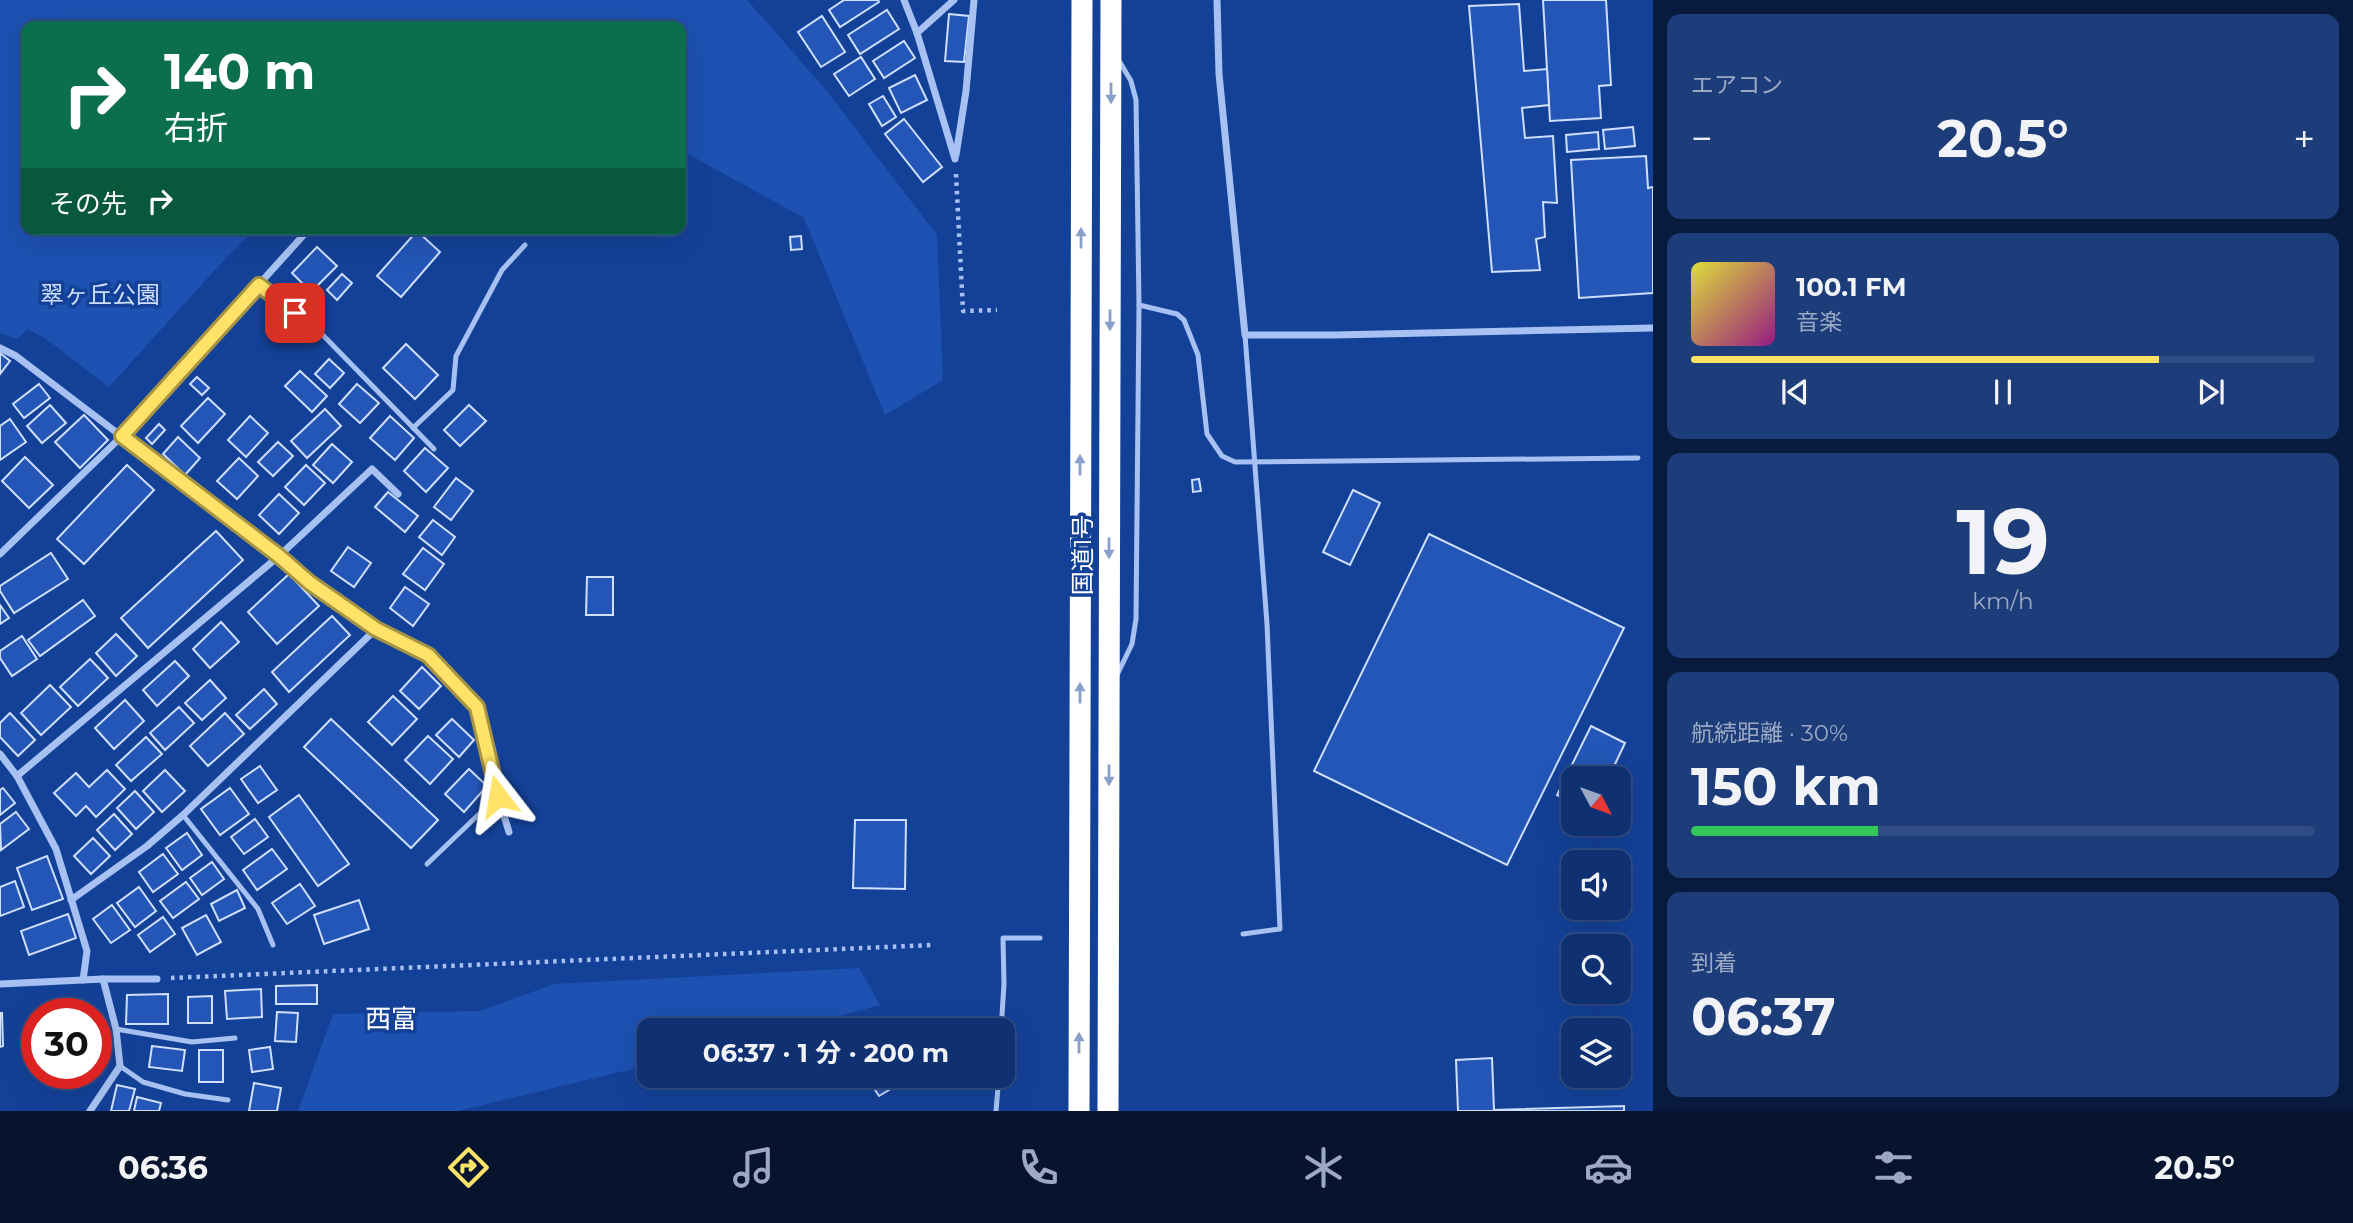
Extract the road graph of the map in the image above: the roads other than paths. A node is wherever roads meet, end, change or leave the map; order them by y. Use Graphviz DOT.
graph roads {
  1 [pos="904,0"];
  2 [pos="954,0"];
  3 [pos="974,0"];
  4 [pos="1082,0"];
  5 [pos="1111,0"];
  6 [pos="1217,0"];
  7 [pos="917,33"];
  8 [pos="1111,48"];
  9 [pos="304,235"];
  10 [pos="526,245"];
  11 [pos="259,285"];
  12 [pos="1139,304"];
  13 [pos="1653,328"];
  14 [pos="1244,335"];
  15 [pos="0,348"];
  16 [pos="414,428"];
  17 [pos="122,436"];
  18 [pos="434,449"];
  19 [pos="1638,458"];
  20 [pos="398,494"];
  21 [pos="0,554"];
  22 [pos="279,556"];
  23 [pos="376,629"];
  24 [pos="1109,690"];
  25 [pos="0,754"];
  26 [pos="17,776"];
  27 [pos="498,796"];
  28 [pos="183,815"];
  29 [pos="509,832"];
  30 [pos="427,864"];
  31 [pos="71,900"];
  32 [pos="1243,934"];
  33 [pos="1040,938"];
  34 [pos="273,945"];
  35 [pos="103,979"];
  36 [pos="157,979"];
  37 [pos="83,980"];
  38 [pos="0,984"];
  39 [pos="1002,1018"];
  40 [pos="116,1029"];
  41 [pos="235,1038"];
  42 [pos="120,1066"];
  43 [pos="998,1088"];
  44 [pos="228,1100"];
  45 [pos="90,1111"];
  46 [pos="996,1111"];
  47 [pos="1079,1111"];
  48 [pos="1108,1111"];
  1 -- 7 [label="street"];
  2 -- 7 [label="street"];
  3 -- 7 [label="street"];
  47 -- 4 [label="highway, 国道1号, one-way"];
  5 -- 8 [label="highway, 国道1号"];
  6 -- 14 [label="street"];
  8 -- 12 [label="lane"];
  8 -- 24 [label="highway, 国道1号, one-way"];
  9 -- 11 [label="street"];
  10 -- 16 [label="lane"];
  11 -- 16 [label="lane"];
  11 -- 17 [label="street"];
  12 -- 19 [label="lane"];
  12 -- 24 [label="lane"];
  13 -- 14 [label="street"];
  14 -- 32 [label="lane"];
  15 -- 17 [label="street"];
  16 -- 18 [label="lane"];
  17 -- 21 [label="street"];
  17 -- 22 [label="street"];
  20 -- 22 [label="street"];
  22 -- 23 [label="street"];
  22 -- 26 [label="street"];
  23 -- 27 [label="street"];
  23 -- 28 [label="street"];
  24 -- 48 [label="highway, 国道1号, one-way"];
  25 -- 26 [label="street"];
  26 -- 31 [label="street"];
  27 -- 29 [label="street"];
  27 -- 30 [label="lane"];
  28 -- 31 [label="street"];
  28 -- 34 [label="lane"];
  31 -- 37 [label="street"];
  33 -- 39 [label="lane"];
  35 -- 36 [label="street"];
  35 -- 37 [label="street"];
  35 -- 40 [label="street"];
  37 -- 38 [label="street"];
  40 -- 41 [label="lane"];
  40 -- 42 [label="street"];
  42 -- 44 [label="lane"];
  42 -- 45 [label="street"];
  43 -- 46 [label="lane"];
}
